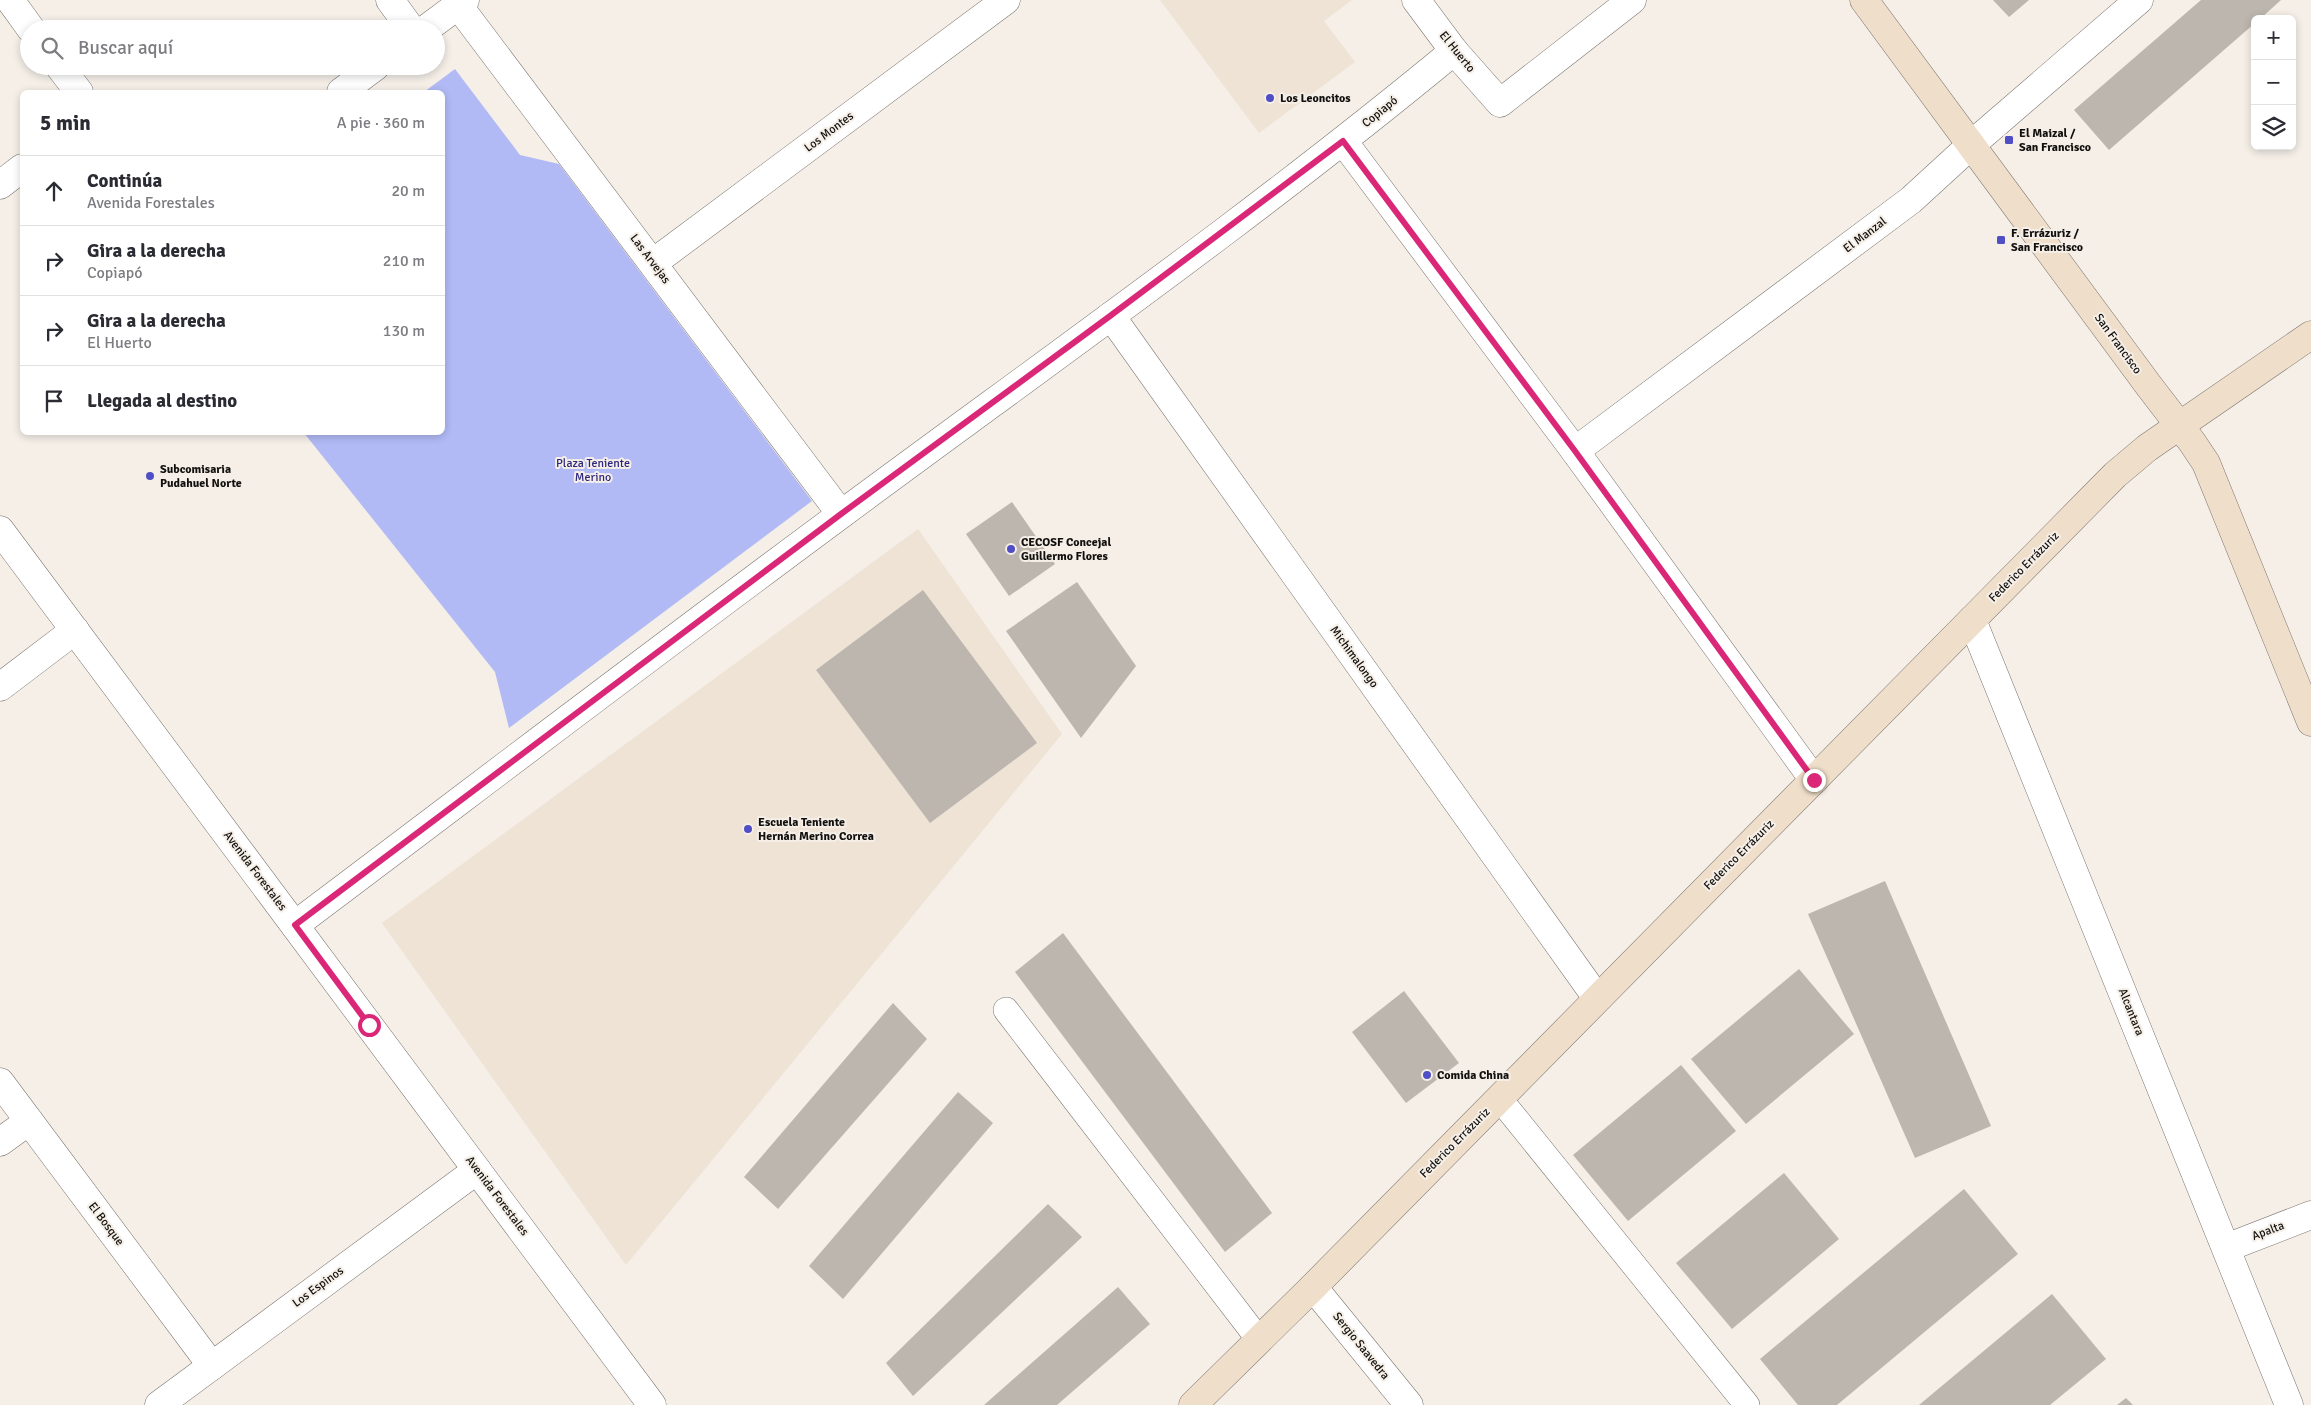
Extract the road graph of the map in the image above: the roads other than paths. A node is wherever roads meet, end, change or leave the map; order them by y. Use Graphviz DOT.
graph roads {
  1 [pos="10,0"];
  2 [pos="390,0"];
  3 [pos="1006,0"];
  4 [pos="1416,0"];
  5 [pos="1632,0"];
  6 [pos="1864,0"];
  7 [pos="2139,0"];
  8 [pos="461,2"];
  9 [pos="24,20"];
  10 [pos="404,20"];
  11 [pos="438,20"];
  12 [pos="1454,51"];
  13 [pos="66,75"];
  14 [pos="364,75"];
  15 [pos="77,90"];
  16 [pos="344,90"];
  17 [pos="1343,141"];
  18 [pos="1971,144"];
  19 [pos="20,170"];
  20 [pos="0,185"];
  21 [pos="653,264"];
  22 [pos="1110,316"];
  23 [pos="2311,335"];
  24 [pos="2179,425"];
  25 [pos="1575,451"];
  26 [pos="841,514"];
  27 [pos="0,530"];
  28 [pos="1972,620"];
  29 [pos="74,630"];
  30 [pos="0,687"];
  31 [pos="2311,722"];
  32 [pos="1814,780"];
  33 [pos="295,925"];
  34 [pos="1597,998"];
  35 [pos="1006,1010"];
  36 [pos="0,1082"];
  37 [pos="1499,1098"];
  38 [pos="28,1121"];
  39 [pos="0,1142"];
  40 [pos="477,1170"];
  41 [pos="2311,1215"];
  42 [pos="2226,1248"];
  43 [pos="1313,1287"];
  44 [pos="1260,1341"];
  45 [pos="212,1366"];
  46 [pos="159,1405"];
  47 [pos="652,1405"];
  48 [pos="1193,1405"];
  49 [pos="1409,1405"];
  50 [pos="1747,1405"];
  51 [pos="2289,1405"];
  1 -- 9 [label="street"];
  2 -- 10 [label="street"];
  3 -- 21 [label="street, Los Montes"];
  4 -- 12 [label="street, El Huerto"];
  5 -- 12 [label="street, El Huerto"];
  6 -- 18 [label="street, San Francisco"];
  7 -- 18 [label="street, El Manzal"];
  8 -- 11 [label="street"];
  8 -- 21 [label="street, Las Arvejas"];
  12 -- 17 [label="street, Copiapó"];
  13 -- 15 [label="street"];
  14 -- 16 [label="street"];
  17 -- 22 [label="street, Copiapó"];
  17 -- 25 [label="street"];
  18 -- 24 [label="street, San Francisco"];
  18 -- 25 [label="street, El Manzal"];
  19 -- 20 [label="street"];
  21 -- 26 [label="street, Las Arvejas"];
  22 -- 26 [label="street, Copiapó"];
  22 -- 34 [label="street, Michimalongo"];
  23 -- 24 [label="street, Federico Errázuriz"];
  24 -- 28 [label="street, Federico Errázuriz"];
  24 -- 31 [label="street, San Francisco"];
  25 -- 32 [label="street"];
  26 -- 33 [label="street, Copiapó"];
  27 -- 29 [label="street, Avenida Forestales"];
  28 -- 32 [label="street, Federico Errázuriz"];
  28 -- 42 [label="street, Alcantara"];
  29 -- 30 [label="street"];
  29 -- 33 [label="street, Avenida Forestales"];
  32 -- 34 [label="street, Federico Errázuriz"];
  33 -- 40 [label="street, Avenida Forestales"];
  34 -- 37 [label="street, Federico Errázuriz"];
  35 -- 44 [label="lane"];
  36 -- 38 [label="street, El Bosque"];
  37 -- 43 [label="street, Federico Errázuriz"];
  37 -- 50 [label="lane"];
  38 -- 39 [label="street"];
  38 -- 45 [label="street, El Bosque"];
  40 -- 45 [label="street, Los Espinos"];
  40 -- 47 [label="street, Avenida Forestales"];
  41 -- 42 [label="street, Apalta"];
  42 -- 51 [label="street, Alcantara"];
  43 -- 44 [label="street, Federico Errázuriz"];
  43 -- 49 [label="street, Sergio Saavedra"];
  44 -- 48 [label="street, Federico Errázuriz"];
  45 -- 46 [label="street, Los Espinos"];
}
